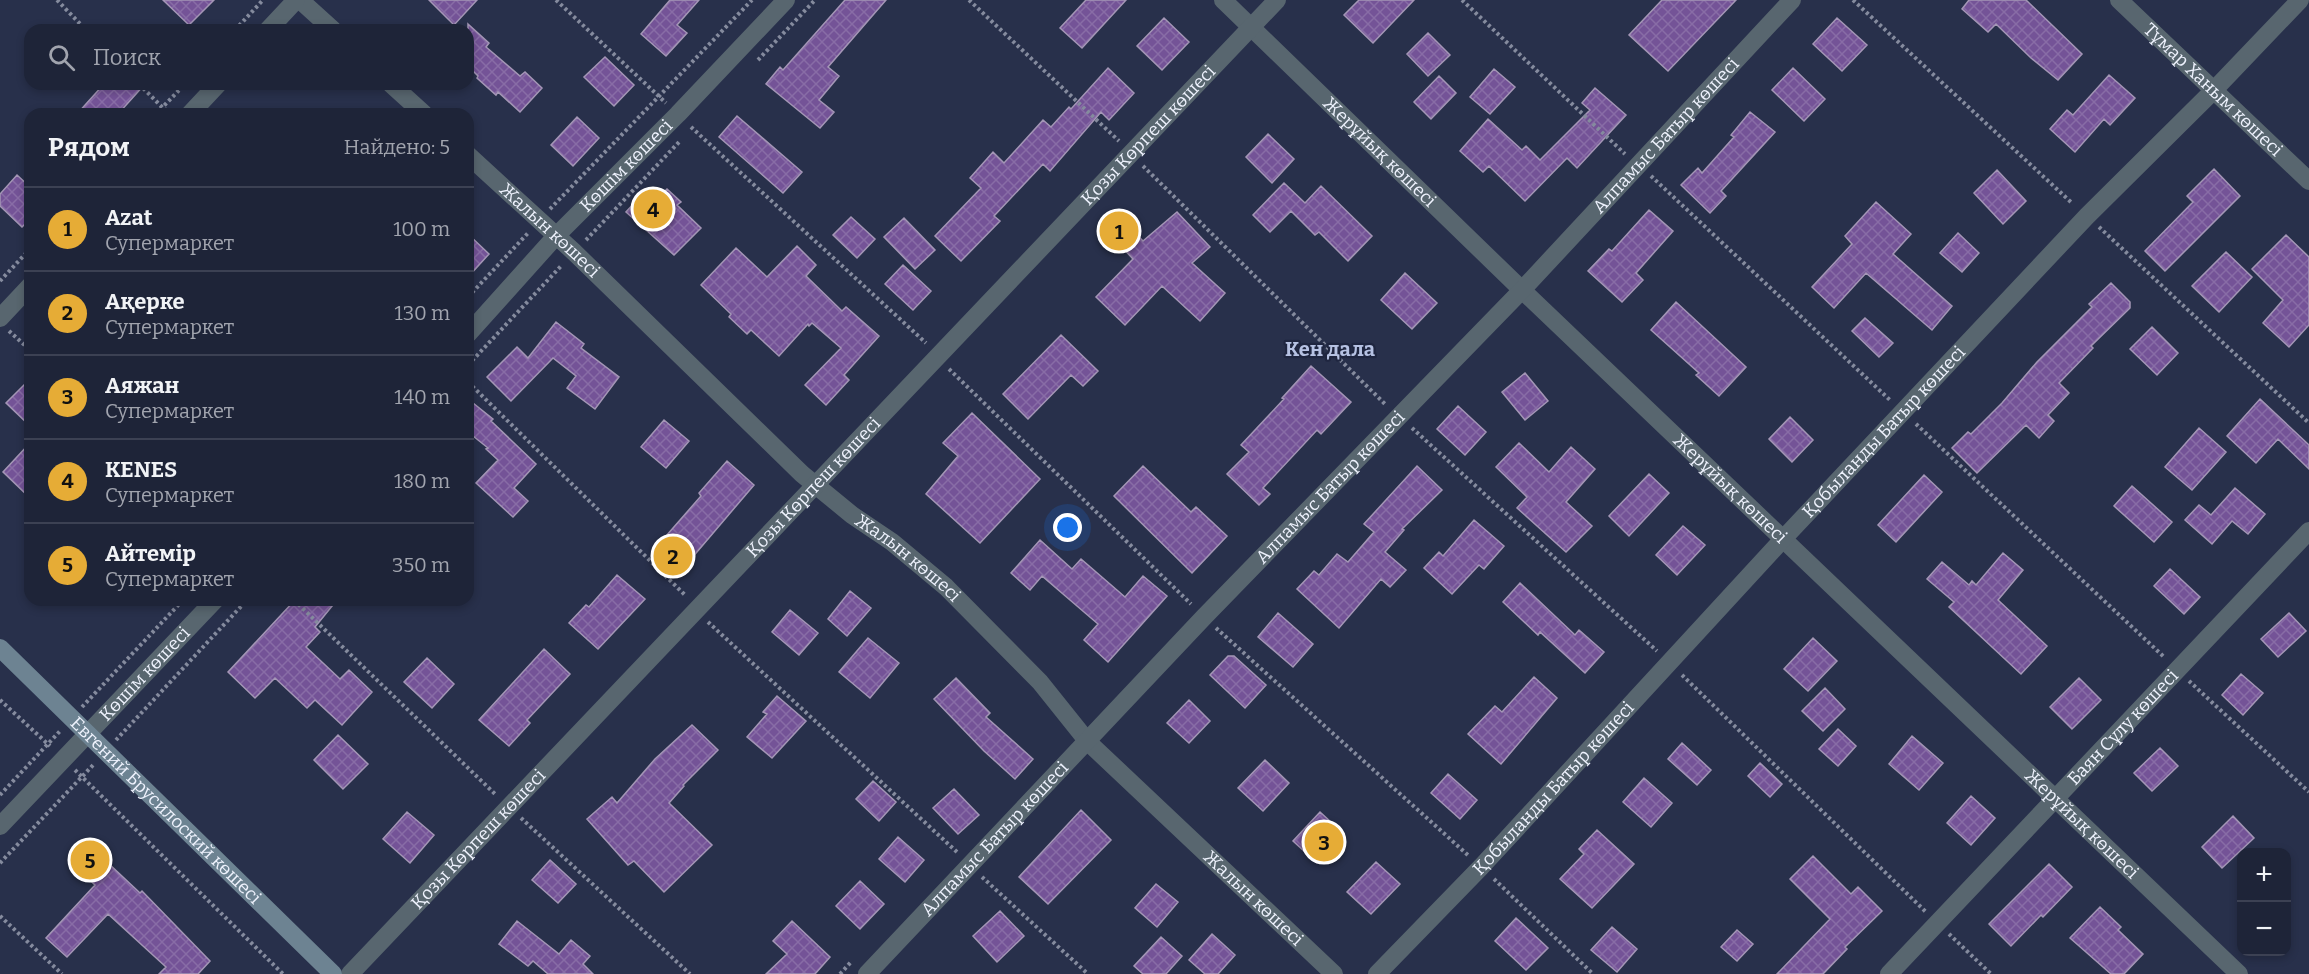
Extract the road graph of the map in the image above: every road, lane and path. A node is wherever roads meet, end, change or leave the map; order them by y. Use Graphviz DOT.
graph roads {
  1 [pos="57,0"];
  2 [pos="263,0"];
  3 [pos="298,0"];
  4 [pos="556,0"];
  5 [pos="752,0"];
  6 [pos="786,0"];
  7 [pos="815,0"];
  8 [pos="969,0"];
  9 [pos="1223,0"];
  10 [pos="1277,0"];
  11 [pos="1462,0"];
  12 [pos="1791,0"];
  13 [pos="2119,0"];
  14 [pos="2300,0"];
  15 [pos="80,24"];
  16 [pos="241,24"];
  17 [pos="274,24"];
  18 [pos="326,24"];
  19 [pos="1252,26"];
  20 [pos="750,69"];
  21 [pos="145,90"];
  22 [pos="178,90"];
  23 [pos="212,90"];
  24 [pos="398,90"];
  25 [pos="2214,90"];
  26 [pos="659,96"];
  27 [pos="162,108"];
  28 [pos="196,108"];
  29 [pos="417,108"];
  30 [pos="678,114"];
  31 [pos="700,120"];
  32 [pos="692,128"];
  33 [pos="1130,154"];
  34 [pos="474,160"];
  35 [pos="1639,165"];
  36 [pos="2309,181"];
  37 [pos="539,220"];
  38 [pos="556,236"];
  39 [pos="574,252"];
  40 [pos="24,255"];
  41 [pos="0,281"];
  42 [pos="474,290"];
  43 [pos="1522,291"];
  44 [pos="24,295"];
  45 [pos="4,323"];
  46 [pos="474,326"];
  47 [pos="24,344"];
  48 [pos="937,357"];
  49 [pos="474,359"];
  50 [pos="474,388"];
  51 [pos="1903,412"];
  52 [pos="1400,416"];
  53 [pos="816,485"];
  54 [pos="2309,531"];
  55 [pos="1783,539"];
  56 [pos="177,606"];
  57 [pos="209,606"];
  58 [pos="241,606"];
  59 [pos="300,606"];
  60 [pos="696,611"];
  61 [pos="1203,617"];
  62 [pos="0,648"];
  63 [pos="1670,664"];
  64 [pos="2177,669"];
  65 [pos="0,700"];
  66 [pos="71,718"];
  67 [pos="86,734"];
  68 [pos="1088,742"];
  69 [pos="48,744"];
  70 [pos="105,752"];
  71 [pos="63,758"];
  72 [pos="82,777"];
  73 [pos="2309,792"];
  74 [pos="0,795"];
  75 [pos="2055,798"];
  76 [pos="509,807"];
  77 [pos="0,826"];
  78 [pos="0,863"];
  79 [pos="969,864"];
  80 [pos="1481,867"];
  81 [pos="0,916"];
  82 [pos="1937,922"];
  83 [pos="62,974"];
  84 [pos="283,974"];
  85 [pos="333,974"];
  86 [pos="350,974"];
  87 [pos="690,974"];
  88 [pos="867,974"];
  89 [pos="1088,974"];
  90 [pos="1334,974"];
  91 [pos="1377,974"];
  92 [pos="1593,974"];
  93 [pos="1889,974"];
  94 [pos="1991,974"];
  95 [pos="2239,974"];
  1 -- 15 [label="path"];
  2 -- 16 [label="path"];
  3 -- 17 [label="street"];
  3 -- 18 [label="street"];
  4 -- 26 [label="path"];
  5 -- 26 [label="path"];
  6 -- 30 [label="street, Көшім көшесі"];
  7 -- 20 [label="path"];
  8 -- 33 [label="path"];
  9 -- 19 [label="street, Жерұйық көшесі"];
  10 -- 19 [label="street, Қозы Көрпеш көшесі"];
  11 -- 35 [label="path"];
  12 -- 35 [label="street, Алпамыс Батыр көшесі"];
  13 -- 25 [label="street, Тұмар Ханым көшесі"];
  14 -- 25 [label="street, Қобыланды Батыр көшесі"];
  19 -- 33 [label="street, Қозы Көрпеш көшесі"];
  19 -- 43 [label="street, Жерұйық көшесі"];
  21 -- 27 [label="path"];
  22 -- 27 [label="path"];
  23 -- 28 [label="street"];
  24 -- 29 [label="street"];
  25 -- 36 [label="street, Тұмар Ханым көшесі"];
  25 -- 51 [label="street, Қобыланды Батыр көшесі"];
  26 -- 30 [label="path"];
  26 -- 37 [label="path"];
  30 -- 32 [label="path"];
  30 -- 38 [label="street, Көшім көшесі"];
  31 -- 32 [label="path"];
  32 -- 39 [label="path"];
  32 -- 48 [label="path"];
  33 -- 48 [label="street, Қозы Көрпеш көшесі"];
  33 -- 52 [label="path"];
  34 -- 37 [label="street, Жалын көшесі"];
  35 -- 43 [label="street, Алпамыс Батыр көшесі"];
  35 -- 51 [label="path"];
  37 -- 38 [label="street, Жалын көшесі"];
  37 -- 42 [label="path"];
  38 -- 39 [label="street, Жалын көшесі"];
  38 -- 46 [label="street, Көшім көшесі"];
  39 -- 49 [label="path"];
  39 -- 53 [label="street, Жалын көшесі"];
  40 -- 41 [label="path"];
  43 -- 52 [label="street, Алпамыс Батыр көшесі"];
  43 -- 55 [label="street, Жерұйық көшесі"];
  44 -- 45 [label="street"];
  45 -- 47 [label="path"];
  48 -- 53 [label="street, Қозы Көрпеш көшесі"];
  48 -- 61 [label="path"];
  50 -- 60 [label="path"];
  51 -- 55 [label="street, Қобыланды Батыр көшесі"];
  51 -- 64 [label="path"];
  52 -- 61 [label="street, Алпамыс Батыр көшесі"];
  52 -- 63 [label="path"];
  53 -- 60 [label="street, Қозы Көрпеш көшесі"];
  53 -- 68 [label="street, Жалын көшесі"];
  54 -- 64 [label="street, Баян Сұлу көшесі"];
  55 -- 63 [label="street, Қобыланды Батыр көшесі"];
  55 -- 75 [label="street, Жерұйық көшесі"];
  56 -- 66 [label="path"];
  57 -- 67 [label="street, Көшім көшесі"];
  58 -- 70 [label="path"];
  59 -- 76 [label="path"];
  60 -- 76 [label="street, Қозы Көрпеш көшесі"];
  60 -- 79 [label="path"];
  61 -- 68 [label="street, Алпамыс Батыр көшесі"];
  61 -- 80 [label="path"];
  62 -- 66 [label="main road, Евгений Брусилоский көшесі"];
  63 -- 80 [label="street, Қобыланды Батыр көшесі"];
  63 -- 82 [label="path"];
  64 -- 73 [label="path"];
  64 -- 75 [label="street, Баян Сұлу көшесі"];
  65 -- 69 [label="path"];
  66 -- 67 [label="main road, Евгений Брусилоский көшесі"];
  66 -- 69 [label="path"];
  67 -- 70 [label="main road, Евгений Брусилоский көшесі"];
  67 -- 71 [label="street, Көшім көшесі"];
  68 -- 79 [label="street, Алпамыс Батыр көшесі"];
  68 -- 90 [label="street, Жалын көшесі"];
  69 -- 71 [label="path"];
  69 -- 74 [label="path"];
  70 -- 72 [label="path"];
  70 -- 85 [label="main road, Евгений Брусилоский көшесі"];
  71 -- 72 [label="path"];
  71 -- 77 [label="street, Көшім көшесі"];
  72 -- 78 [label="path"];
  72 -- 84 [label="path"];
  75 -- 82 [label="street, Баян Сұлу көшесі"];
  75 -- 95 [label="street, Жерұйық көшесі"];
  76 -- 86 [label="street, Қозы Көрпеш көшесі"];
  76 -- 87 [label="path"];
  79 -- 88 [label="street, Алпамыс Батыр көшесі"];
  79 -- 89 [label="path"];
  80 -- 91 [label="street, Қобыланды Батыр көшесі"];
  80 -- 92 [label="path"];
  81 -- 83 [label="path"];
  82 -- 93 [label="street, Баян Сұлу көшесі"];
  82 -- 94 [label="path"];
}
